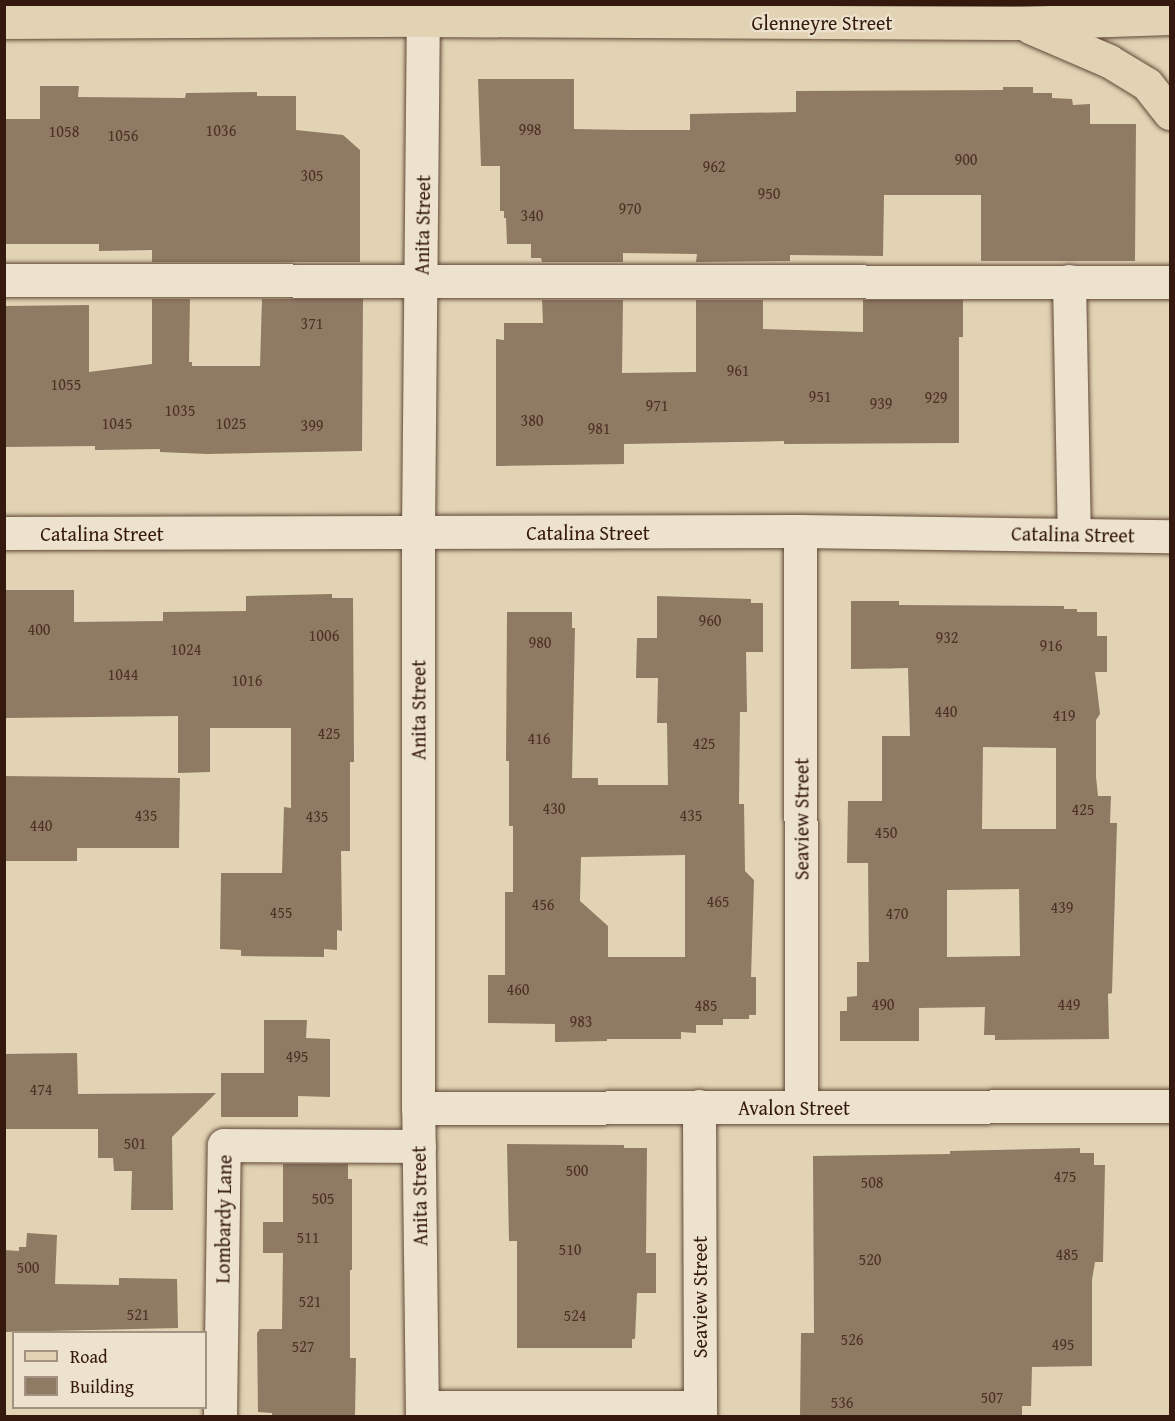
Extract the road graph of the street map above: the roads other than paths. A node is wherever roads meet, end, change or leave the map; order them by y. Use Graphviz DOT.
graph roads {
  1 [pos="423,12"];
  2 [pos="1170,18"];
  3 [pos="4,22"];
  4 [pos="1020,22"];
  5 [pos="1170,113"];
  6 [pos="4,280"];
  7 [pos="421,280"];
  8 [pos="1069,282"];
  9 [pos="1170,282"];
  10 [pos="800,531"];
  11 [pos="1074,532"];
  12 [pos="4,533"];
  13 [pos="417,533"];
  14 [pos="1170,536"];
  15 [pos="699,1106"];
  16 [pos="1170,1106"];
  17 [pos="801,1107"];
  18 [pos="418,1108"];
  19 [pos="419,1146"];
  20 [pos="422,1412"];
  21 [pos="700,1412"];
  22 [pos="220,1416"];
  1 -- 3 [label="main road, Glenneyre Street"];
  1 -- 4 [label="main road, Glenneyre Street"];
  1 -- 7 [label="street, Anita Street"];
  2 -- 4 [label="main road, Glenneyre Street"];
  4 -- 5 [label="main road"];
  6 -- 7 [label="street"];
  7 -- 8 [label="street"];
  7 -- 13 [label="street, Anita Street"];
  8 -- 9 [label="street"];
  8 -- 11 [label="street"];
  10 -- 11 [label="street, Catalina Street"];
  10 -- 13 [label="street, Catalina Street"];
  10 -- 17 [label="street, Seaview Street"];
  11 -- 14 [label="street, Catalina Street"];
  12 -- 13 [label="street, Catalina Street"];
  13 -- 18 [label="street, Anita Street"];
  15 -- 17 [label="street, Avalon Street"];
  15 -- 18 [label="street, Avalon Street"];
  15 -- 21 [label="street, Seaview Street"];
  16 -- 17 [label="street, Avalon Street"];
  18 -- 19 [label="street, Anita Street"];
  19 -- 20 [label="street, Anita Street"];
  19 -- 22 [label="street, Lombardy Lane"];
  20 -- 21 [label="street"];
}
